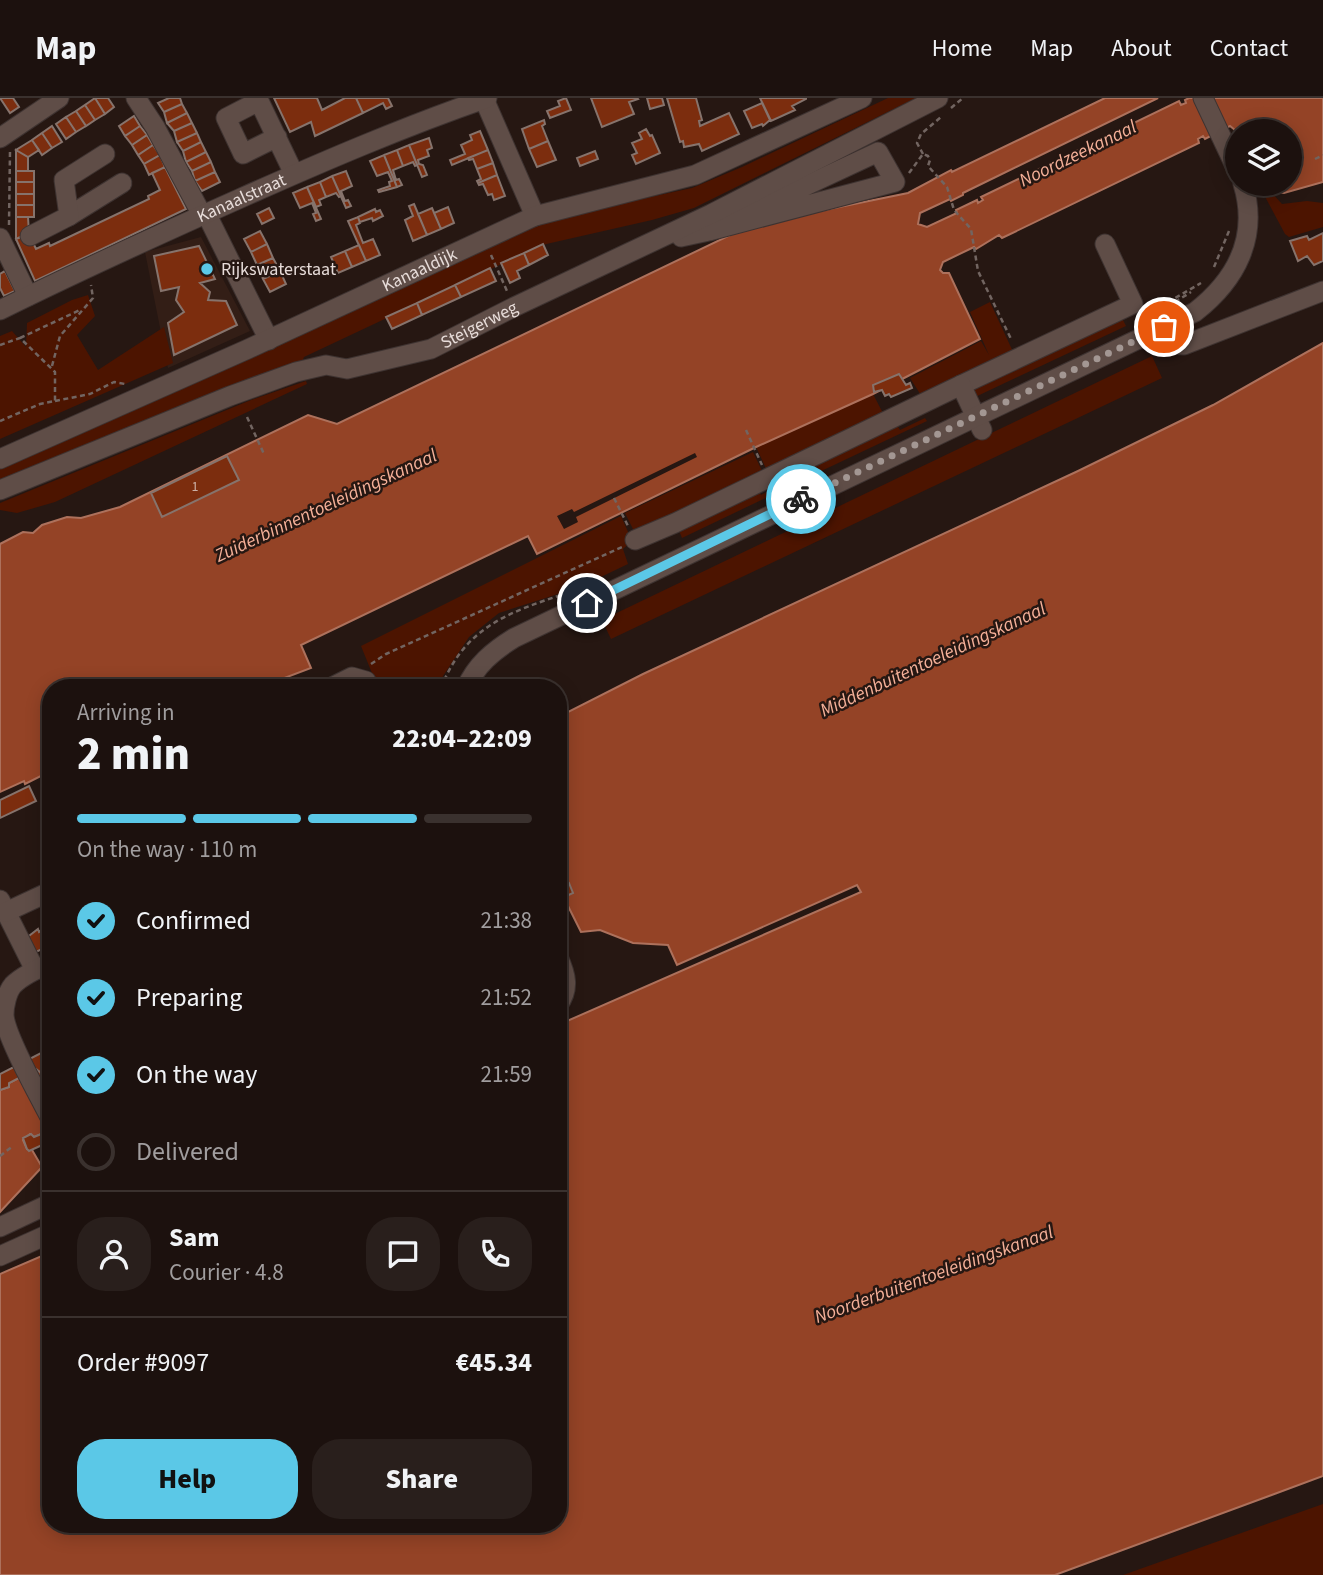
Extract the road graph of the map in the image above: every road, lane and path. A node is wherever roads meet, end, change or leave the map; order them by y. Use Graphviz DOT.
graph roads {
  1 [pos="60,98"];
  2 [pos="136,98"];
  3 [pos="486,98"];
  4 [pos="938,98"];
  5 [pos="963,98"];
  6 [pos="1203,98"];
  7 [pos="841,103"];
  8 [pos="4,135"];
  9 [pos="277,137"];
  10 [pos="1225,145"];
  11 [pos="105,154"];
  12 [pos="923,154"];
  13 [pos="1323,155"];
  14 [pos="1315,159"];
  15 [pos="294,174"];
  16 [pos="895,182"];
  17 [pos="122,183"];
  18 [pos="1245,196"];
  19 [pos="204,214"];
  20 [pos="69,216"];
  21 [pos="535,216"];
  22 [pos="709,230"];
  23 [pos="13,241"];
  24 [pos="1105,244"];
  25 [pos="643,246"];
  26 [pos="496,268"];
  27 [pos="86,269"];
  28 [pos="1216,269"];
  29 [pos="1211,271"];
  30 [pos="1323,291"];
  31 [pos="28,296"];
  32 [pos="514,307"];
  33 [pos="84,308"];
  34 [pos="0,310"];
  35 [pos="1153,316"];
  36 [pos="20,338"];
  37 [pos="269,340"];
  38 [pos="0,345"];
  39 [pos="1020,357"];
  40 [pos="52,366"];
  41 [pos="125,384"];
  42 [pos="961,386"];
  43 [pos="55,401"];
  44 [pos="247,417"];
  45 [pos="0,421"];
  46 [pos="979,423"];
  47 [pos="746,430"];
  48 [pos="264,454"];
  49 [pos="0,459"];
  50 [pos="764,469"];
  51 [pos="0,490"];
  52 [pos="614,498"];
  53 [pos="624,516"];
  54 [pos="635,540"];
  55 [pos="351,678"];
  56 [pos="356,679"];
  57 [pos="470,679"];
  58 [pos="42,894"];
  59 [pos="3,906"];
  60 [pos="42,965"];
  61 [pos="42,968"];
  62 [pos="3,998"];
  63 [pos="42,1100"];
  64 [pos="13,1146"];
  65 [pos="0,1156"];
  66 [pos="42,1207"];
  67 [pos="0,1227"];
  68 [pos="42,1237"];
  69 [pos="0,1256"];
  1 -- 8 [label="street"];
  2 -- 19 [label="street"];
  3 -- 15 [label="street, Kanaalstraat"];
  3 -- 21 [label="street"];
  4 -- 25 [label="street, Steigerweg"];
  5 -- 12 [label="path"];
  6 -- 10 [label="street"];
  7 -- 21 [label="street, Kanaaldijk"];
  8 -- 23 [label="path"];
  9 -- 15 [label="street"];
  11 -- 20 [label="street"];
  12 -- 16 [label="path"];
  12 -- 39 [label="path"];
  13 -- 14 [label="path"];
  15 -- 19 [label="street, Kanaalstraat"];
  16 -- 22 [label="street"];
  16 -- 22 [label="street"];
  17 -- 20 [label="street"];
  18 -- 35 [label="street"];
  19 -- 27 [label="street, Kanaalstraat"];
  19 -- 37 [label="street"];
  20 -- 23 [label="street"];
  21 -- 37 [label="street, Kanaaldijk"];
  22 -- 25 [label="street"];
  23 -- 31 [label="street"];
  24 -- 35 [label="street"];
  25 -- 32 [label="street, Steigerweg"];
  26 -- 32 [label="path"];
  27 -- 31 [label="street, Kanaalstraat"];
  27 -- 33 [label="path"];
  28 -- 29 [label="path"];
  30 -- 35 [label="street"];
  31 -- 34 [label="street, Kanaalstraat"];
  32 -- 51 [label="street, Steigerweg"];
  33 -- 36 [label="path"];
  33 -- 40 [label="path"];
  35 -- 35 [label="path"];
  35 -- 39 [label="street"];
  35 -- 46 [label="street"];
  36 -- 38 [label="path"];
  36 -- 40 [label="path"];
  37 -- 49 [label="street, Kanaaldijk"];
  39 -- 42 [label="street"];
  40 -- 43 [label="path"];
  41 -- 43 [label="path"];
  42 -- 46 [label="street"];
  42 -- 54 [label="street"];
  43 -- 45 [label="path"];
  44 -- 48 [label="path"];
  46 -- 57 [label="street"];
  47 -- 50 [label="path"];
  52 -- 53 [label="path"];
  54 -- 55 [label="path"];
  55 -- 56 [label="street"];
  58 -- 59 [label="street"];
  59 -- 60 [label="street"];
  61 -- 62 [label="street"];
  62 -- 63 [label="street"];
  64 -- 65 [label="path"];
  66 -- 67 [label="street"];
  68 -- 69 [label="street"];
}
